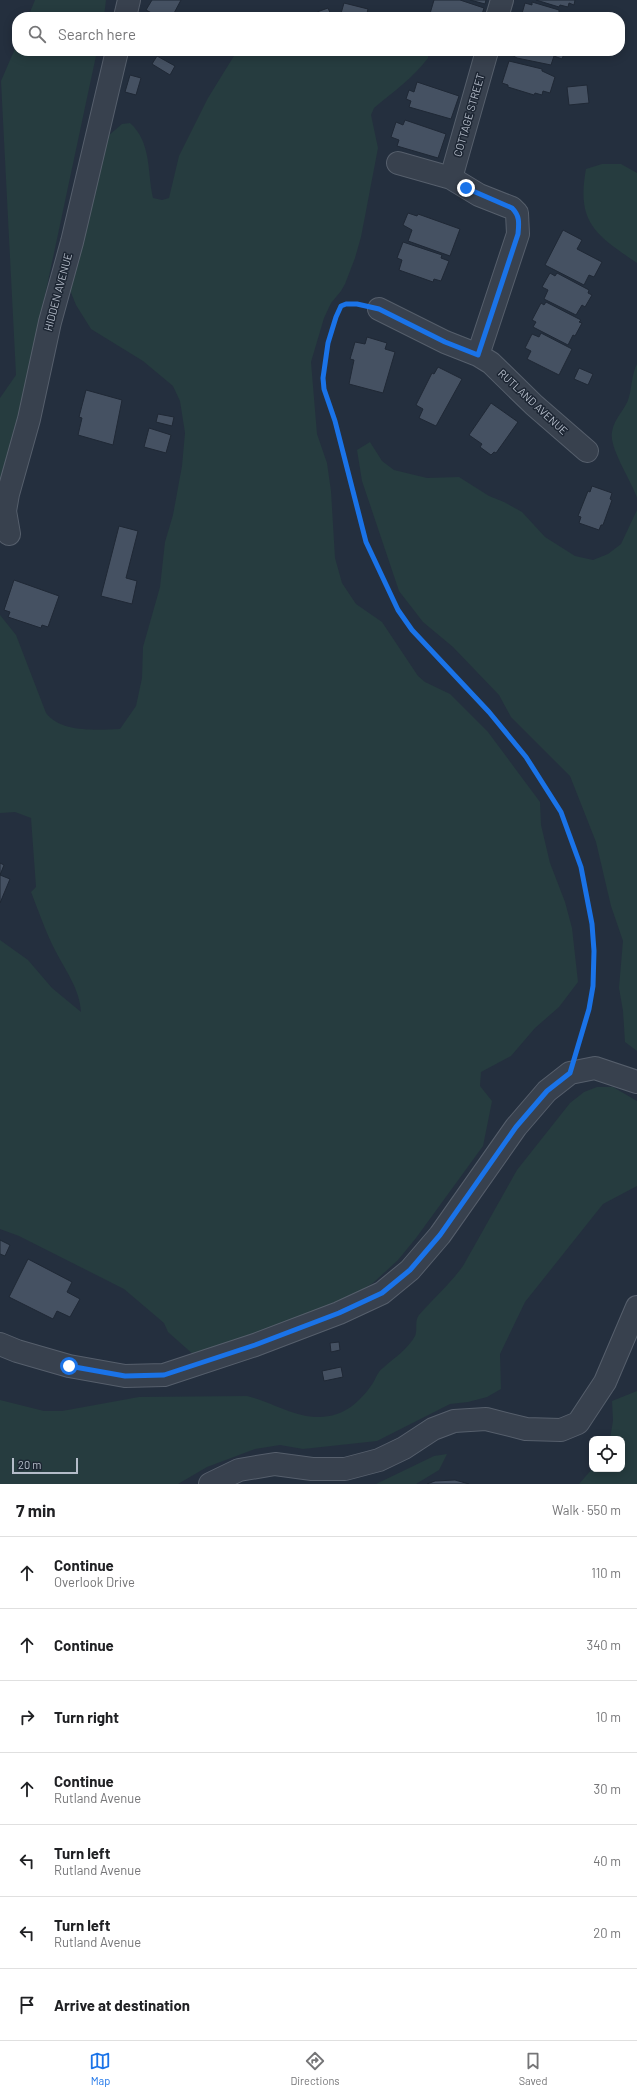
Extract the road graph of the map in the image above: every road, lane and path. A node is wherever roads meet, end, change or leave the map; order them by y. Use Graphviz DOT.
graph roads {
  1 [pos="129,0"];
  2 [pos="502,0"];
  3 [pos="126,12"];
  4 [pos="498,12"];
  5 [pos="116,56"];
  6 [pos="486,56"];
  7 [pos="398,163"];
  8 [pos="451,178"];
  9 [pos="379,309"];
  10 [pos="478,355"];
  11 [pos="587,452"];
  12 [pos="9,534"];
  13 [pos="570,1073"];
  14 [pos="637,1082"];
  15 [pos="637,1307"];
  16 [pos="0,1344"];
  17 [pos="210,1484"];
  1 -- 3 [label="street"];
  2 -- 4 [label="street"];
  5 -- 12 [label="street, HIDDEN AVENUE"];
  6 -- 8 [label="street, COTTAGE STREET"];
  7 -- 8 [label="street"];
  8 -- 10 [label="street"];
  9 -- 10 [label="street, RUTLAND AVENUE"];
  9 -- 13 [label="path"];
  10 -- 11 [label="street, RUTLAND AVENUE"];
  13 -- 14 [label="street"];
  13 -- 16 [label="street"];
  15 -- 17 [label="street"];
}
